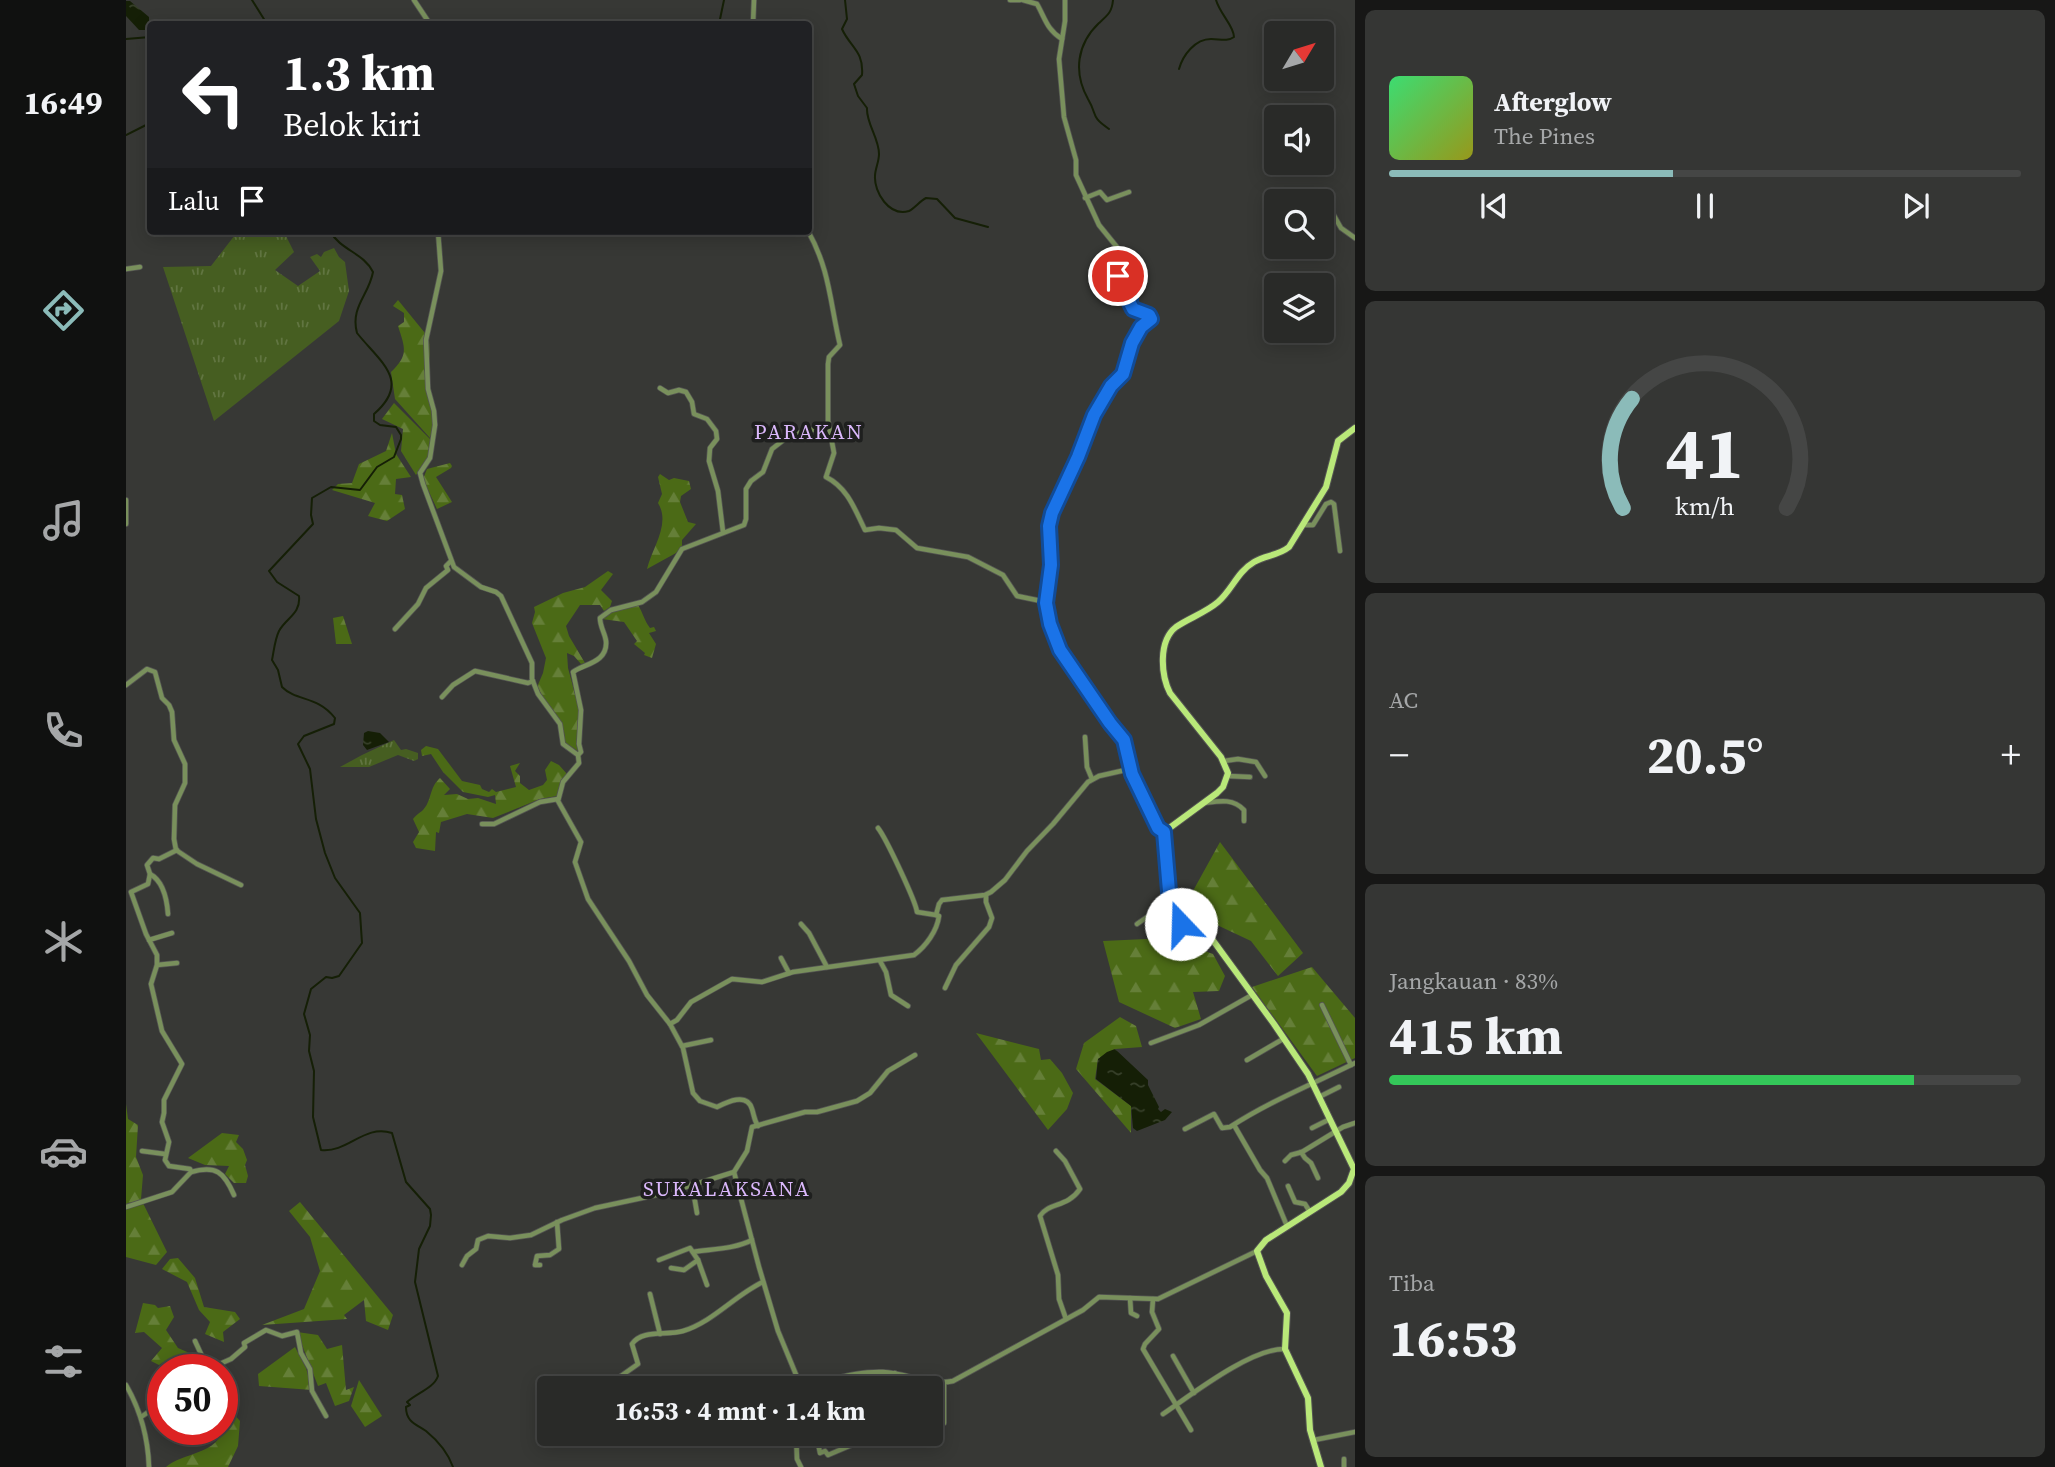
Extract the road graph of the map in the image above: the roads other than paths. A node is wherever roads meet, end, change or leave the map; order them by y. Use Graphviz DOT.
graph roads {
  1 [pos="414,0"];
  2 [pos="754,0"];
  3 [pos="1010,0"];
  4 [pos="1022,0"];
  5 [pos="1065,0"];
  6 [pos="428,21"];
  7 [pos="753,21"];
  8 [pos="1062,39"];
  9 [pos="1129,192"];
  10 [pos="1085,198"];
  11 [pos="1334,214"];
  12 [pos="438,235"];
  13 [pos="810,235"];
  14 [pos="1355,238"];
  15 [pos="140,267"];
  16 [pos="126,269"];
  17 [pos="660,388"];
  18 [pos="830,426"];
  19 [pos="1355,428"];
  20 [pos="126,500"];
  21 [pos="126,524"];
  22 [pos="1302,525"];
  23 [pos="723,532"];
  24 [pos="1340,551"];
  25 [pos="451,561"];
  26 [pos="1046,603"];
  27 [pos="395,629"];
  28 [pos="534,684"];
  29 [pos="126,685"];
  30 [pos="442,697"];
  31 [pos="1085,737"];
  32 [pos="578,755"];
  33 [pos="1224,761"];
  34 [pos="1130,769"];
  35 [pos="1228,776"];
  36 [pos="1265,776"];
  37 [pos="1250,777"];
  38 [pos="1092,779"];
  39 [pos="558,799"];
  40 [pos="1205,803"];
  41 [pos="1244,821"];
  42 [pos="482,824"];
  43 [pos="878,828"];
  44 [pos="1164,832"];
  45 [pos="177,850"];
  46 [pos="150,874"];
  47 [pos="241,885"];
  48 [pos="986,895"];
  49 [pos="1172,909"];
  50 [pos="168,914"];
  51 [pos="936,915"];
  52 [pos="801,924"];
  53 [pos="1137,924"];
  54 [pos="172,933"];
  55 [pos="149,940"];
  56 [pos="781,958"];
  57 [pos="880,961"];
  58 [pos="177,963"];
  59 [pos="157,965"];
  60 [pos="827,967"];
  61 [pos="789,973"];
  62 [pos="945,988"];
  63 [pos="1252,995"];
  64 [pos="1322,1005"];
  65 [pos="908,1006"];
  66 [pos="670,1024"];
  67 [pos="1283,1038"];
  68 [pos="711,1040"];
  69 [pos="1151,1043"];
  70 [pos="681,1046"];
  71 [pos="915,1055"];
  72 [pos="1247,1060"];
  73 [pos="1353,1064"];
  74 [pos="1313,1084"];
  75 [pos="1339,1087"];
  76 [pos="1320,1097"];
  77 [pos="1331,1119"];
  78 [pos="1355,1123"];
  79 [pos="1234,1125"];
  80 [pos="758,1126"];
  81 [pos="1312,1128"];
  82 [pos="1185,1129"];
  83 [pos="1337,1131"];
  84 [pos="142,1151"];
  85 [pos="1056,1151"];
  86 [pos="1301,1152"];
  87 [pos="165,1154"];
  88 [pos="1285,1161"];
  89 [pos="191,1172"];
  90 [pos="734,1172"];
  91 [pos="1318,1178"];
  92 [pos="692,1184"];
  93 [pos="1288,1186"];
  94 [pos="234,1195"];
  95 [pos="126,1207"];
  96 [pos="697,1213"];
  97 [pos="1311,1213"];
  98 [pos="557,1222"];
  99 [pos="1287,1226"];
  100 [pos="752,1240"];
  101 [pos="1257,1251"];
  102 [pos="692,1252"];
  103 [pos="659,1260"];
  104 [pos="698,1260"];
  105 [pos="462,1265"];
  106 [pos="540,1265"];
  107 [pos="671,1268"];
  108 [pos="763,1282"];
  109 [pos="707,1285"];
  110 [pos="650,1294"];
  111 [pos="1130,1298"];
  112 [pos="1153,1299"];
  113 [pos="1137,1316"];
  114 [pos="1066,1319"];
  115 [pos="660,1334"];
  116 [pos="195,1341"];
  117 [pos="1285,1349"];
  118 [pos="200,1354"];
  119 [pos="237,1354"];
  120 [pos="1173,1356"];
  121 [pos="895,1373"];
  122 [pos="621,1376"];
  123 [pos="795,1376"];
  124 [pos="851,1376"];
  125 [pos="894,1376"];
  126 [pos="944,1382"];
  127 [pos="126,1385"];
  128 [pos="1194,1394"];
  129 [pos="1177,1405"];
  130 [pos="147,1413"];
  131 [pos="1163,1414"];
  132 [pos="326,1416"];
  133 [pos="141,1417"];
  134 [pos="944,1423"];
  135 [pos="1191,1430"];
  136 [pos="1355,1432"];
  137 [pos="1314,1440"];
  138 [pos="796,1446"];
  139 [pos="819,1446"];
  140 [pos="849,1446"];
  141 [pos="1344,1459"];
  142 [pos="149,1467"];
  143 [pos="801,1467"];
  144 [pos="1321,1467"];
  145 [pos="1344,1467"];
  1 -- 6 [label="street"];
  2 -- 7 [label="street"];
  3 -- 4 [label="street"];
  4 -- 8 [label="street"];
  5 -- 8 [label="street"];
  8 -- 10 [label="street"];
  9 -- 10 [label="street"];
  10 -- 26 [label="street"];
  11 -- 14 [label="street"];
  12 -- 25 [label="street"];
  13 -- 18 [label="street"];
  15 -- 16 [label="street"];
  17 -- 23 [label="street"];
  18 -- 23 [label="street"];
  18 -- 26 [label="street"];
  19 -- 22 [label="main road"];
  20 -- 21 [label="street"];
  22 -- 24 [label="street"];
  22 -- 33 [label="main road"];
  23 -- 32 [label="street"];
  25 -- 27 [label="street"];
  25 -- 28 [label="street"];
  26 -- 34 [label="street"];
  28 -- 30 [label="street"];
  28 -- 32 [label="street"];
  29 -- 45 [label="street"];
  31 -- 38 [label="street"];
  32 -- 39 [label="street"];
  33 -- 35 [label="main road"];
  33 -- 36 [label="street"];
  34 -- 38 [label="street"];
  34 -- 44 [label="street"];
  35 -- 37 [label="street"];
  35 -- 40 [label="main road"];
  38 -- 48 [label="street"];
  39 -- 42 [label="street"];
  39 -- 66 [label="street"];
  40 -- 41 [label="street"];
  40 -- 44 [label="main road"];
  43 -- 51 [label="street"];
  44 -- 49 [label="main road"];
  45 -- 46 [label="street"];
  45 -- 47 [label="street"];
  46 -- 50 [label="street"];
  46 -- 55 [label="street"];
  48 -- 51 [label="street"];
  48 -- 62 [label="street"];
  49 -- 53 [label="street"];
  49 -- 63 [label="main road"];
  51 -- 57 [label="street"];
  52 -- 60 [label="street"];
  54 -- 55 [label="street"];
  55 -- 59 [label="street"];
  56 -- 61 [label="street"];
  57 -- 60 [label="street"];
  57 -- 65 [label="street"];
  58 -- 59 [label="street"];
  59 -- 87 [label="street"];
  60 -- 61 [label="street"];
  61 -- 66 [label="street"];
  63 -- 67 [label="main road"];
  63 -- 69 [label="street"];
  64 -- 73 [label="street"];
  66 -- 70 [label="street"];
  67 -- 72 [label="street"];
  67 -- 74 [label="main road"];
  68 -- 70 [label="street"];
  70 -- 80 [label="street"];
  71 -- 80 [label="street"];
  73 -- 74 [label="street"];
  74 -- 76 [label="main road"];
  74 -- 79 [label="street"];
  75 -- 76 [label="street"];
  76 -- 77 [label="main road"];
  77 -- 81 [label="street"];
  77 -- 83 [label="main road"];
  78 -- 83 [label="street"];
  79 -- 82 [label="street"];
  79 -- 99 [label="street"];
  80 -- 90 [label="street"];
  83 -- 86 [label="street"];
  83 -- 97 [label="main road"];
  84 -- 87 [label="street"];
  85 -- 114 [label="street"];
  86 -- 88 [label="street"];
  86 -- 91 [label="street"];
  87 -- 89 [label="street"];
  89 -- 94 [label="street"];
  89 -- 95 [label="street"];
  90 -- 92 [label="street"];
  90 -- 100 [label="street"];
  92 -- 96 [label="street"];
  92 -- 98 [label="street"];
  93 -- 97 [label="street"];
  97 -- 99 [label="main road"];
  98 -- 105 [label="street"];
  98 -- 106 [label="street"];
  99 -- 101 [label="main road"];
  100 -- 102 [label="street"];
  100 -- 108 [label="street"];
  101 -- 112 [label="street"];
  101 -- 117 [label="main road"];
  102 -- 103 [label="street"];
  102 -- 104 [label="street"];
  104 -- 107 [label="street"];
  104 -- 109 [label="street"];
  108 -- 115 [label="street"];
  108 -- 123 [label="street"];
  110 -- 115 [label="street"];
  111 -- 112 [label="street"];
  111 -- 113 [label="street"];
  111 -- 114 [label="street"];
  112 -- 129 [label="street"];
  114 -- 126 [label="street"];
  115 -- 122 [label="street"];
  116 -- 118 [label="street"];
  117 -- 128 [label="street"];
  117 -- 137 [label="main road"];
  119 -- 132 [label="street"];
  120 -- 128 [label="street"];
  121 -- 124 [label="street"];
  121 -- 125 [label="street"];
  121 -- 126 [label="street"];
  126 -- 134 [label="street"];
  127 -- 133 [label="street"];
  128 -- 129 [label="street"];
  129 -- 131 [label="street"];
  129 -- 135 [label="street"];
  130 -- 133 [label="street"];
  133 -- 142 [label="street"];
  136 -- 137 [label="street"];
  137 -- 144 [label="main road"];
  138 -- 143 [label="street"];
  139 -- 140 [label="street"];
  141 -- 145 [label="street"];
}
